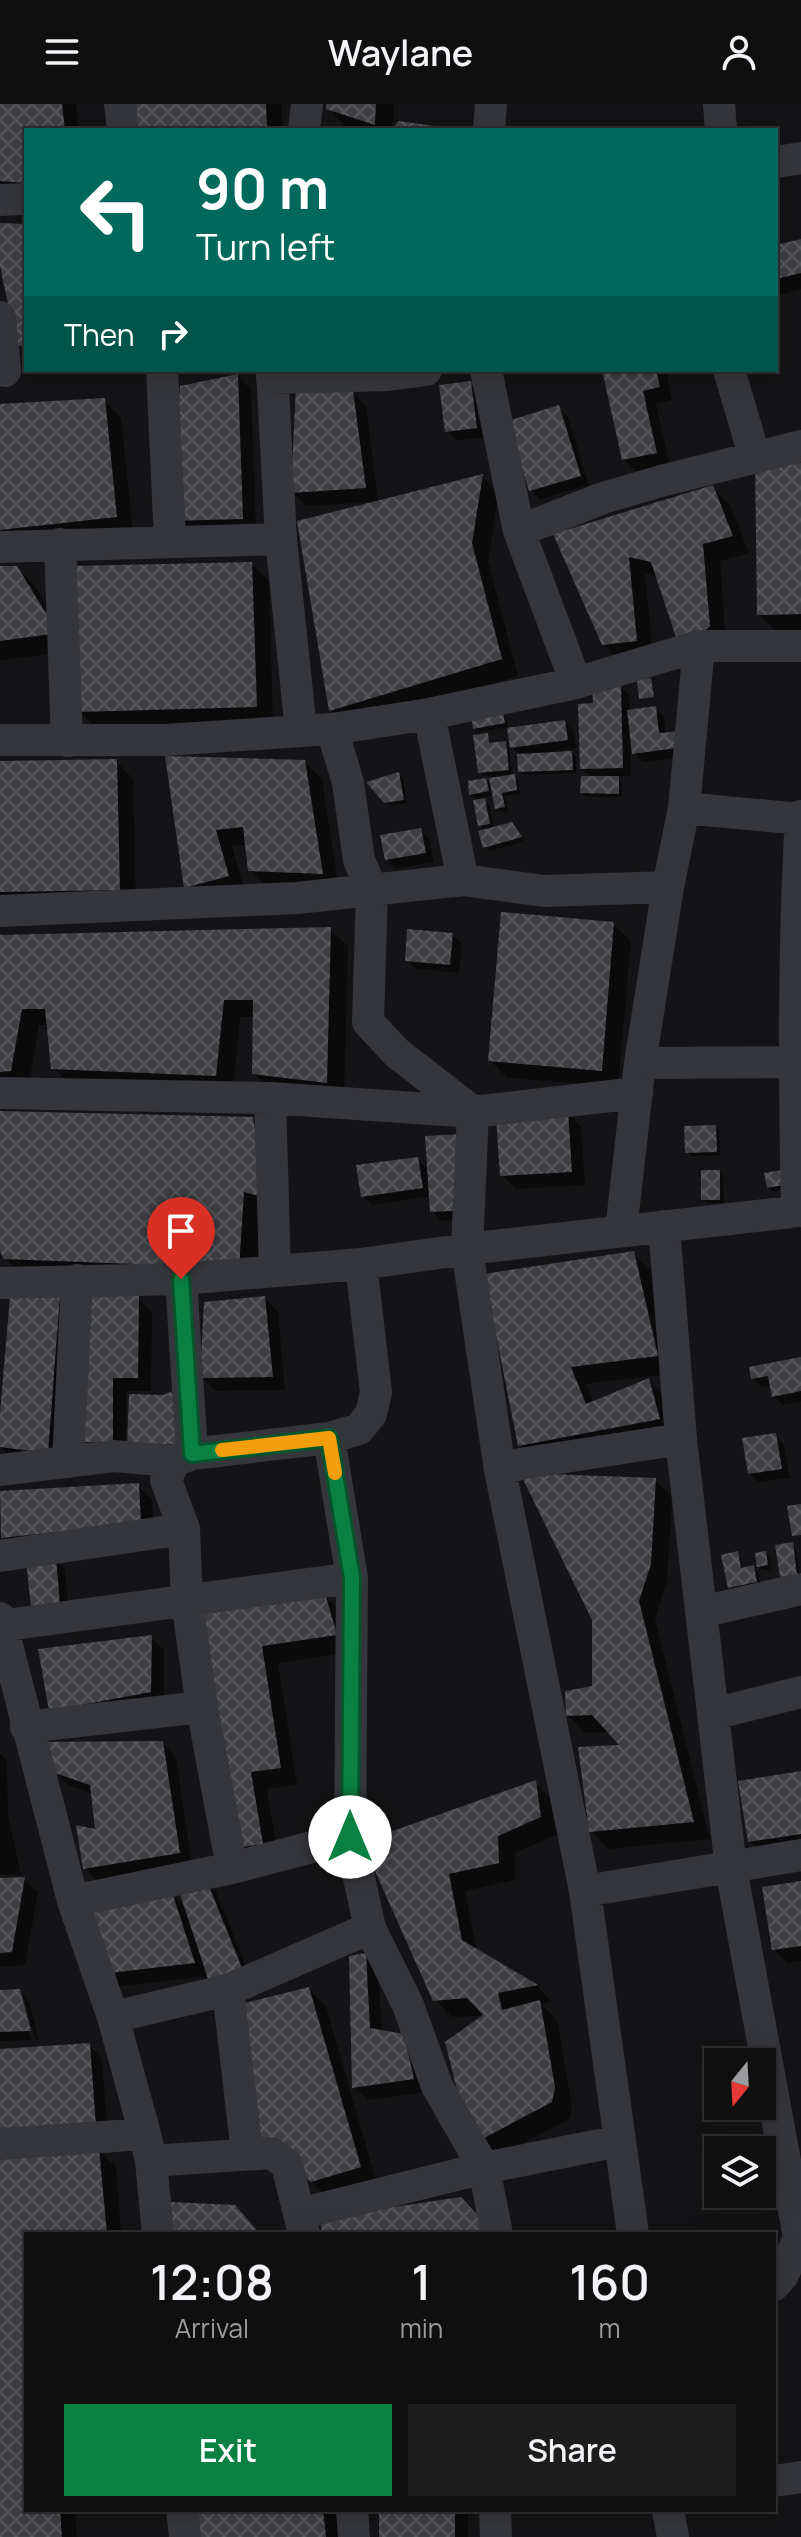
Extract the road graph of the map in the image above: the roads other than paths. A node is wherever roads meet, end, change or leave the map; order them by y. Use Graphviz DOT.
graph roads {
  1 [pos="120,104"];
  2 [pos="307,104"];
  3 [pos="491,104"];
  4 [pos="719,104"];
  5 [pos="123,128"];
  6 [pos="304,128"];
  7 [pos="489,128"];
  8 [pos="721,128"];
  9 [pos="801,158"];
  10 [pos="778,162"];
  11 [pos="24,199"];
  12 [pos="0,200"];
  13 [pos="0,317"];
  14 [pos="10,370"];
  15 [pos="162,372"];
  16 [pos="388,372"];
  17 [pos="486,372"];
  18 [pos="730,372"];
  19 [pos="272,374"];
  20 [pos="801,446"];
  21 [pos="755,458"];
  22 [pos="519,531"];
  23 [pos="281,539"];
  24 [pos="170,541"];
  25 [pos="60,544"];
  26 [pos="0,547"];
  27 [pos="699,646"];
  28 [pos="801,646"];
  29 [pos="576,683"];
  30 [pos="429,714"];
  31 [pos="316,730"];
  32 [pos="0,740"];
  33 [pos="67,741"];
  34 [pos="684,808"];
  35 [pos="801,818"];
  36 [pos="463,880"];
  37 [pos="668,887"];
  38 [pos="372,890"];
  39 [pos="798,903"];
  40 [pos="0,911"];
  41 [pos="798,1001"];
  42 [pos="794,1062"];
  43 [pos="638,1078"];
  44 [pos="0,1093"];
  45 [pos="270,1098"];
  46 [pos="473,1112"];
  47 [pos="799,1211"];
  48 [pos="664,1226"];
  49 [pos="621,1231"];
  50 [pos="467,1249"];
  51 [pos="361,1264"];
  52 [pos="275,1271"];
  53 [pos="181,1279"];
  54 [pos="77,1280"];
  55 [pos="1,1289"];
  56 [pos="329,1438"];
  57 [pos="681,1439"];
  58 [pos="183,1457"];
  59 [pos="68,1462"];
  60 [pos="0,1470"];
  61 [pos="500,1470"];
  62 [pos="184,1529"];
  63 [pos="0,1556"];
  64 [pos="352,1578"];
  65 [pos="801,1589"];
  66 [pos="187,1601"];
  67 [pos="701,1612"];
  68 [pos="1,1624"];
  69 [pos="801,1692"];
  70 [pos="202,1707"];
  71 [pos="713,1714"];
  72 [pos="26,1727"];
  73 [pos="350,1837"];
  74 [pos="801,1855"];
  75 [pos="232,1868"];
  76 [pos="731,1868"];
  77 [pos="585,1891"];
  78 [pos="73,1901"];
  79 [pos="370,1928"];
  80 [pos="228,1990"];
  81 [pos="113,2017"];
  82 [pos="619,2141"];
  83 [pos="0,2144"];
  84 [pos="148,2147"];
  85 [pos="247,2153"];
  86 [pos="484,2168"];
  87 [pos="302,2224"];
  88 [pos="158,2232"];
  89 [pos="497,2232"];
  90 [pos="633,2232"];
  91 [pos="800,2234"];
  92 [pos="776,2283"];
  93 [pos="801,2477"];
  94 [pos="776,2481"];
  95 [pos="182,2512"];
  96 [pos="352,2512"];
  97 [pos="495,2512"];
  98 [pos="668,2512"];
  99 [pos="185,2537"];
  100 [pos="354,2537"];
  101 [pos="496,2537"];
  102 [pos="673,2537"];
  1 -- 5 [label="street"];
  2 -- 6 [label="street"];
  3 -- 7 [label="street"];
  4 -- 8 [label="street"];
  9 -- 10 [label="street"];
  11 -- 12 [label="street"];
  13 -- 14 [label="street"];
  15 -- 24 [label="street"];
  16 -- 19 [label="street"];
  17 -- 22 [label="street"];
  18 -- 21 [label="street"];
  19 -- 23 [label="street"];
  20 -- 21 [label="street"];
  21 -- 22 [label="street"];
  22 -- 29 [label="street"];
  23 -- 24 [label="street"];
  23 -- 31 [label="street"];
  24 -- 25 [label="street"];
  25 -- 26 [label="street"];
  25 -- 33 [label="street"];
  27 -- 28 [label="street"];
  27 -- 29 [label="street"];
  27 -- 34 [label="street"];
  29 -- 30 [label="street"];
  30 -- 31 [label="street"];
  30 -- 36 [label="street"];
  31 -- 33 [label="street"];
  31 -- 38 [label="street"];
  32 -- 33 [label="street"];
  34 -- 35 [label="street"];
  34 -- 37 [label="street"];
  35 -- 39 [label="street"];
  36 -- 37 [label="street"];
  36 -- 38 [label="street"];
  37 -- 43 [label="street"];
  38 -- 40 [label="street"];
  38 -- 46 [label="street"];
  39 -- 41 [label="street"];
  41 -- 42 [label="street"];
  42 -- 43 [label="street"];
  42 -- 47 [label="street"];
  43 -- 46 [label="street"];
  43 -- 49 [label="street"];
  44 -- 45 [label="street"];
  45 -- 46 [label="street"];
  45 -- 52 [label="street"];
  46 -- 50 [label="street"];
  47 -- 48 [label="street"];
  48 -- 49 [label="street"];
  48 -- 57 [label="street"];
  49 -- 50 [label="street"];
  50 -- 51 [label="street"];
  50 -- 61 [label="street"];
  51 -- 52 [label="street"];
  51 -- 56 [label="street"];
  52 -- 53 [label="street"];
  53 -- 54 [label="street"];
  53 -- 58 [label="street"];
  54 -- 55 [label="street"];
  54 -- 59 [label="street"];
  56 -- 58 [label="street"];
  56 -- 64 [label="street"];
  57 -- 61 [label="street"];
  57 -- 67 [label="street"];
  58 -- 59 [label="street"];
  58 -- 62 [label="street"];
  59 -- 60 [label="street"];
  61 -- 77 [label="street"];
  62 -- 63 [label="street"];
  62 -- 66 [label="street"];
  64 -- 66 [label="street"];
  64 -- 73 [label="street"];
  65 -- 67 [label="street"];
  66 -- 68 [label="street"];
  66 -- 70 [label="street"];
  67 -- 71 [label="street"];
  68 -- 72 [label="street"];
  69 -- 71 [label="street"];
  70 -- 72 [label="street"];
  70 -- 75 [label="street"];
  71 -- 76 [label="street"];
  72 -- 78 [label="street"];
  73 -- 75 [label="street"];
  73 -- 79 [label="street"];
  74 -- 76 [label="street"];
  75 -- 78 [label="street"];
  76 -- 77 [label="street"];
  76 -- 91 [label="street"];
  77 -- 82 [label="street"];
  78 -- 81 [label="street"];
  79 -- 80 [label="street"];
  79 -- 86 [label="street"];
  80 -- 81 [label="street"];
  80 -- 85 [label="street"];
  81 -- 84 [label="street"];
  82 -- 86 [label="street"];
  82 -- 90 [label="street"];
  83 -- 84 [label="street"];
  84 -- 85 [label="street"];
  84 -- 88 [label="street"];
  85 -- 87 [label="street"];
  86 -- 87 [label="street"];
  86 -- 89 [label="street"];
  91 -- 92 [label="street"];
  93 -- 94 [label="street"];
  95 -- 99 [label="street"];
  96 -- 100 [label="street"];
  97 -- 101 [label="street"];
  98 -- 102 [label="street"];
}
